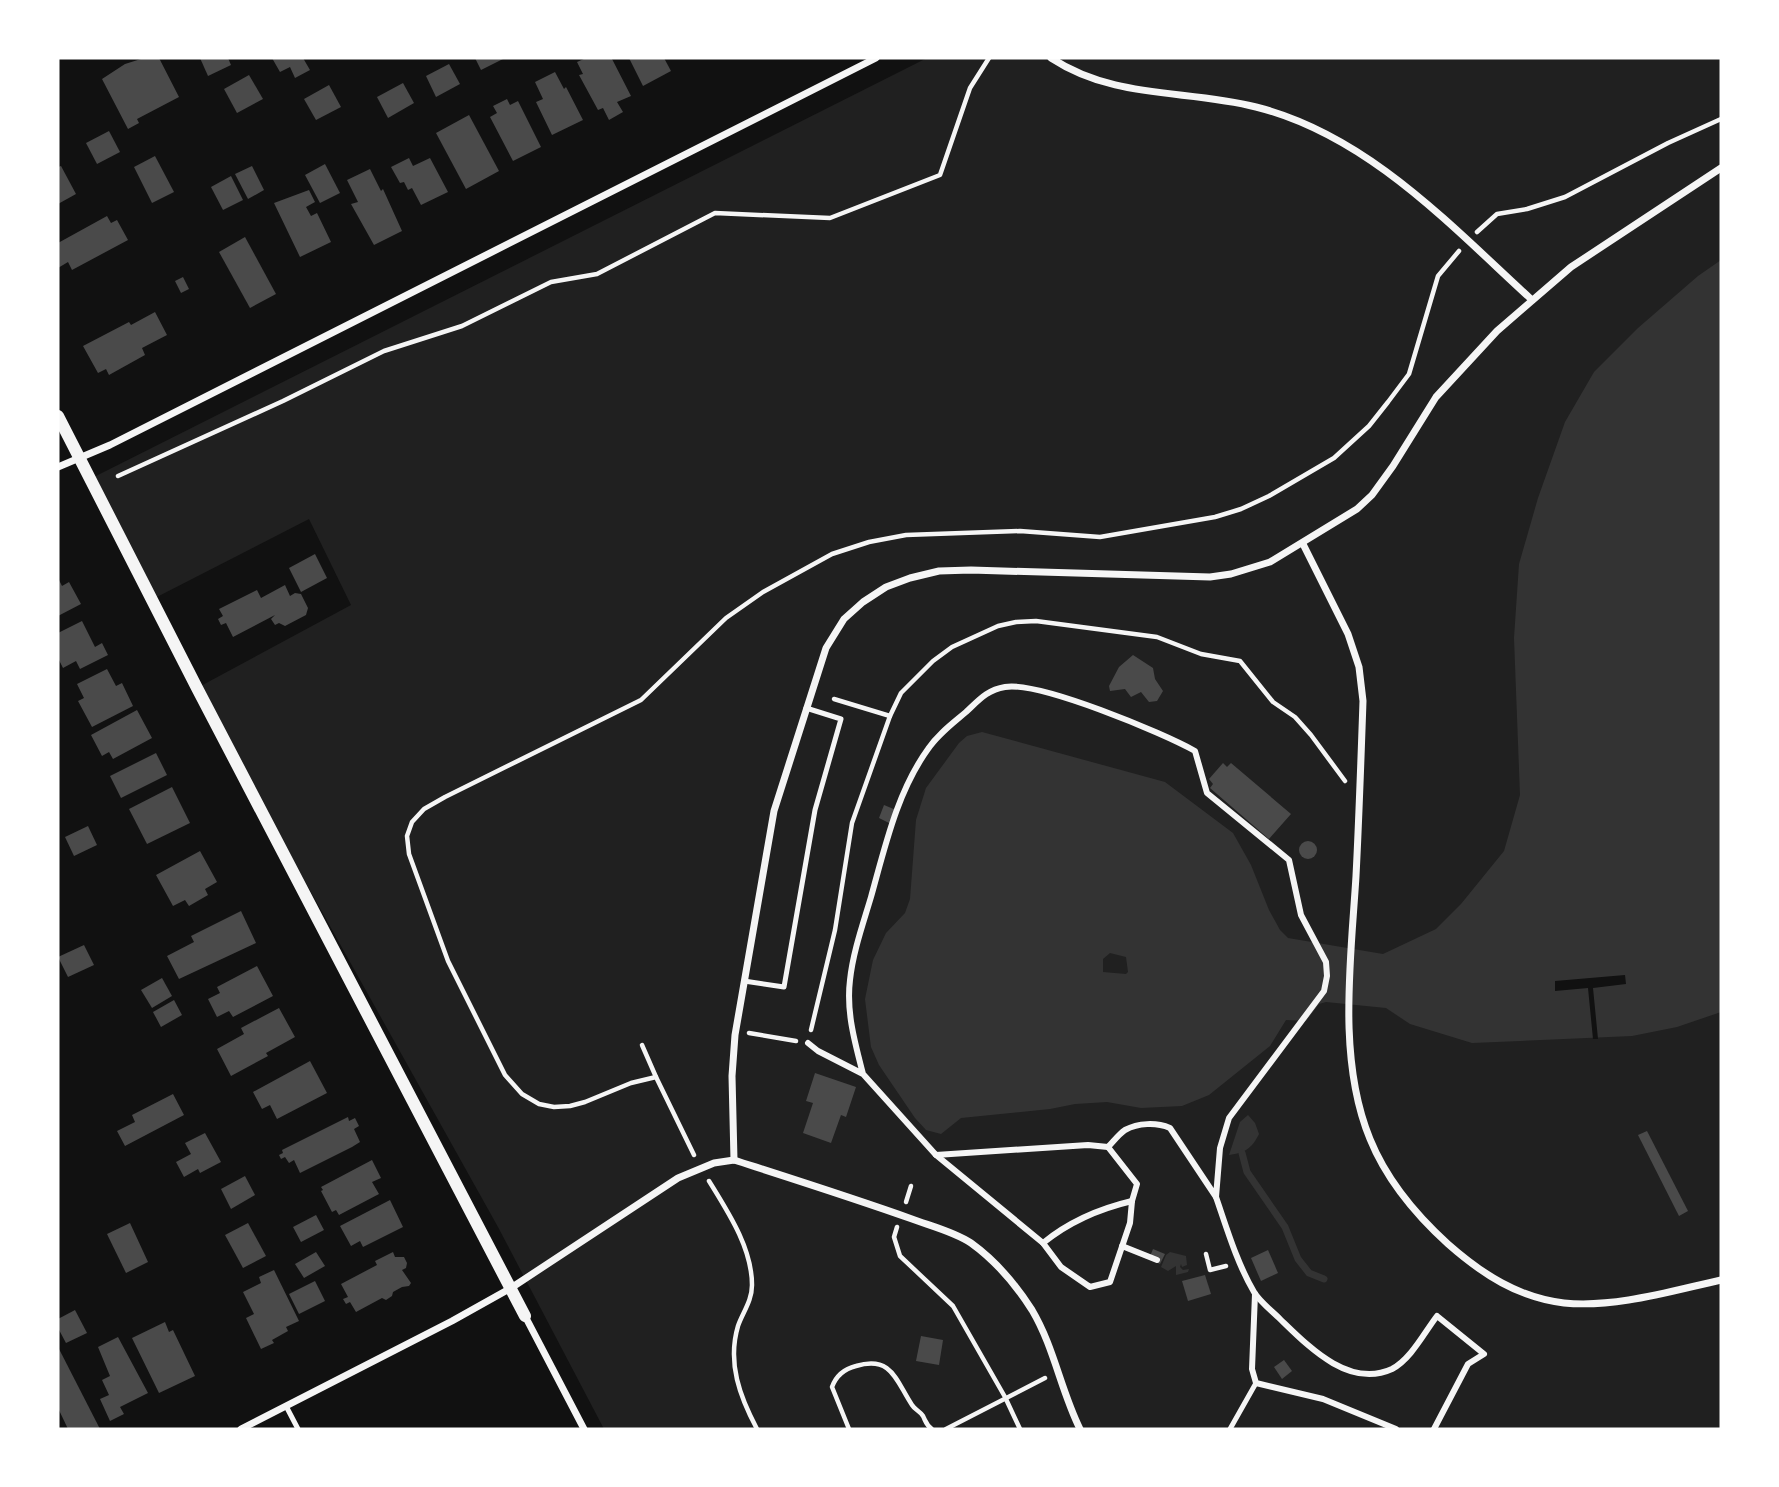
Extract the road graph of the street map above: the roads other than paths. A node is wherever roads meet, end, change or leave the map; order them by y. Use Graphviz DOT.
graph roads {
  1 [pos="876,58"];
  2 [pos="1051,58"];
  3 [pos="1721,168"];
  4 [pos="1531,299"];
  5 [pos="58,416"];
  6 [pos="79,457"];
  7 [pos="58,467"];
  8 [pos="1303,544"];
  9 [pos="806,708"];
  10 [pos="744,982"];
  11 [pos="808,1043"];
  12 [pos="863,1074"];
  13 [pos="1108,1147"];
  14 [pos="936,1154"];
  15 [pos="734,1160"];
  16 [pos="1216,1197"];
  17 [pos="1132,1201"];
  18 [pos="1043,1243"];
  19 [pos="1122,1246"];
  20 [pos="1157,1260"];
  21 [pos="1721,1280"];
  22 [pos="511,1288"];
  23 [pos="1255,1294"];
  24 [pos="525,1316"];
  25 [pos="1256,1383"];
  26 [pos="286,1406"];
  27 [pos="242,1429"];
  28 [pos="298,1429"];
  29 [pos="584,1429"];
  30 [pos="1080,1429"];
  31 [pos="1230,1429"];
  32 [pos="1396,1429"];
  33 [pos="1434,1429"];
  1 -- 6 [label="street"];
  2 -- 4 [label="street"];
  3 -- 4 [label="street"];
  4 -- 8 [label="street"];
  5 -- 6 [label="street"];
  6 -- 7 [label="street"];
  6 -- 22 [label="street"];
  8 -- 9 [label="street"];
  8 -- 21 [label="street"];
  9 -- 10 [label="street"];
  9 -- 10 [label="lane"];
  10 -- 15 [label="street"];
  11 -- 12 [label="street"];
  12 -- 14 [label="street"];
  12 -- 16 [label="street"];
  13 -- 14 [label="street"];
  13 -- 16 [label="street"];
  13 -- 17 [label="street"];
  14 -- 18 [label="street"];
  15 -- 22 [label="street"];
  15 -- 30 [label="street"];
  16 -- 23 [label="street"];
  17 -- 18 [label="street"];
  17 -- 19 [label="street"];
  18 -- 19 [label="street"];
  19 -- 20 [label="street"];
  22 -- 24 [label="street"];
  22 -- 26 [label="street"];
  23 -- 25 [label="street"];
  23 -- 33 [label="street"];
  24 -- 29 [label="street"];
  25 -- 31 [label="lane"];
  25 -- 32 [label="street"];
  26 -- 27 [label="street"];
  26 -- 28 [label="lane"];
}
